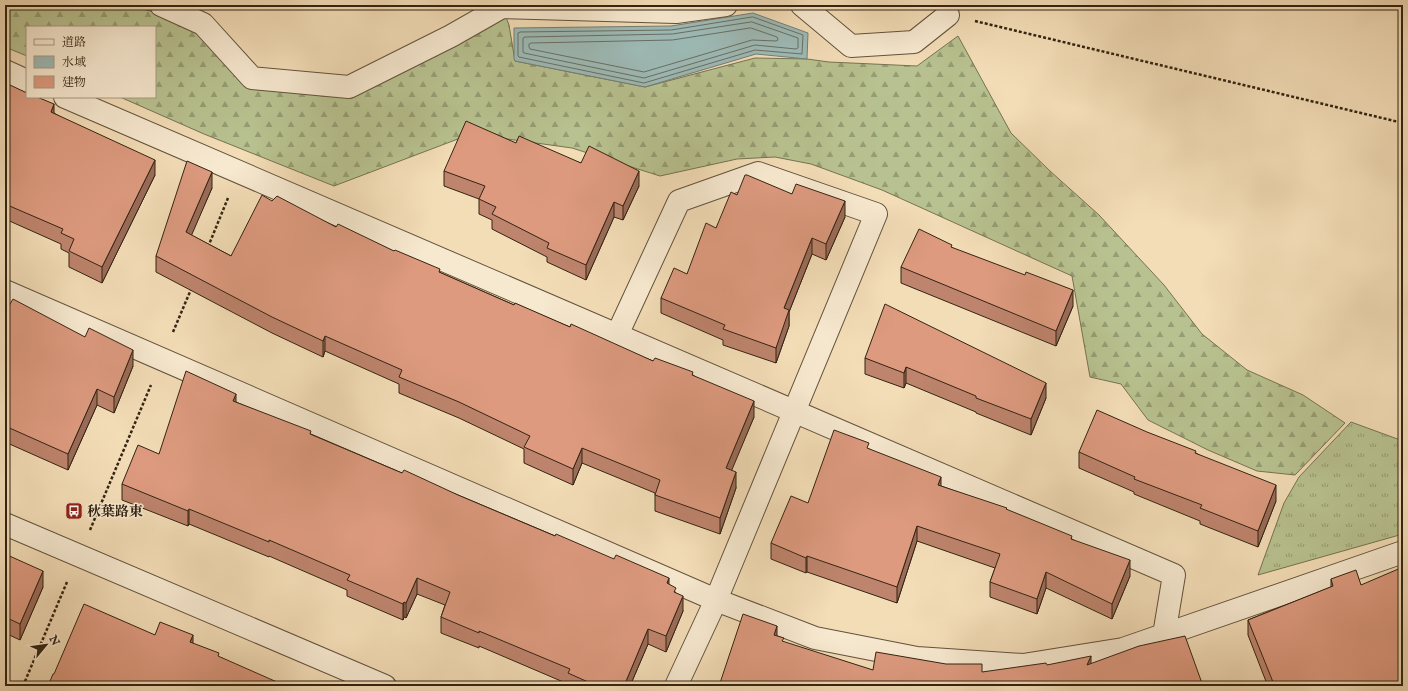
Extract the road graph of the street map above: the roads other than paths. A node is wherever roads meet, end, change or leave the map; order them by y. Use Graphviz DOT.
graph roads {
  1 [pos="162,5"];
  2 [pos="726,5"];
  3 [pos="802,5"];
  4 [pos="948,15"];
  5 [pos="5,71"];
  6 [pos="26,81"];
  7 [pos="67,98"];
  8 [pos="5,291"];
  9 [pos="617,335"];
  10 [pos="795,411"];
  11 [pos="5,524"];
  12 [pos="1403,552"];
  13 [pos="716,600"];
  14 [pos="1164,635"];
  15 [pos="385,686"];
  16 [pos="676,686"];
  1 -- 2 [label="street"];
  3 -- 4 [label="street"];
  5 -- 6 [label="street"];
  7 -- 9 [label="street"];
  8 -- 13 [label="street"];
  9 -- 10 [label="street"];
  9 -- 10 [label="street"];
  10 -- 13 [label="street"];
  10 -- 14 [label="street"];
  11 -- 15 [label="street"];
  12 -- 14 [label="street"];
  13 -- 14 [label="street"];
  13 -- 16 [label="street"];
}
